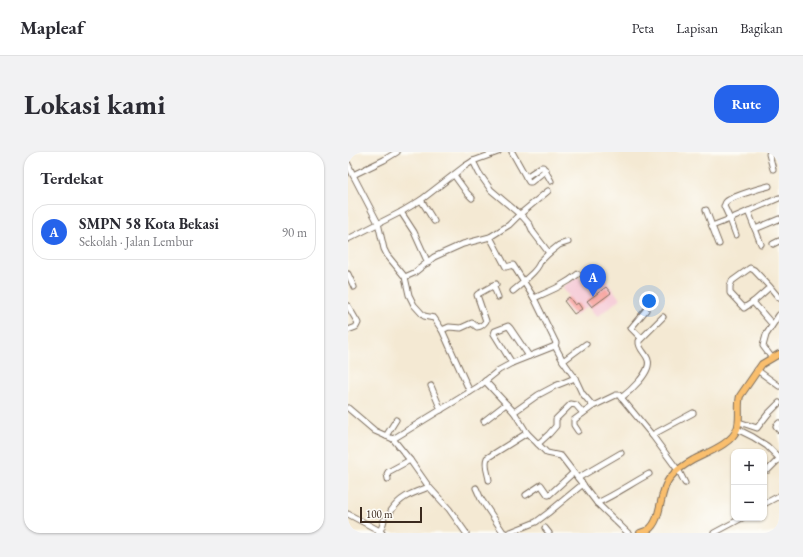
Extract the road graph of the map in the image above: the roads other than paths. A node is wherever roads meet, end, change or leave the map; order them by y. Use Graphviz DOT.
graph roads {
  1 [pos="397,152"];
  2 [pos="498,152"];
  3 [pos="512,152"];
  4 [pos="772,152"];
  5 [pos="473,162"];
  6 [pos="348,164"];
  7 [pos="773,169"];
  8 [pos="353,175"];
  9 [pos="454,175"];
  10 [pos="551,180"];
  11 [pos="768,186"];
  12 [pos="548,191"];
  13 [pos="472,198"];
  14 [pos="779,198"];
  15 [pos="421,200"];
  16 [pos="706,210"];
  17 [pos="748,211"];
  18 [pos="401,212"];
  19 [pos="519,215"];
  20 [pos="730,219"];
  21 [pos="779,219"];
  22 [pos="434,221"];
  23 [pos="378,223"];
  24 [pos="712,226"];
  25 [pos="755,229"];
  26 [pos="736,235"];
  27 [pos="490,237"];
  28 [pos="348,239"];
  29 [pos="568,242"];
  30 [pos="779,242"];
  31 [pos="719,244"];
  32 [pos="761,244"];
  33 [pos="773,244"];
  34 [pos="549,253"];
  35 [pos="428,263"];
  36 [pos="348,274"];
  37 [pos="578,274"];
  38 [pos="405,277"];
  39 [pos="524,282"];
  40 [pos="354,287"];
  41 [pos="770,287"];
  42 [pos="513,290"];
  43 [pos="498,297"];
  44 [pos="534,298"];
  45 [pos="779,298"];
  46 [pos="753,302"];
  47 [pos="348,306"];
  48 [pos="646,310"];
  49 [pos="779,315"];
  50 [pos="662,317"];
  51 [pos="772,324"];
  52 [pos="348,330"];
  53 [pos="442,330"];
  54 [pos="641,338"];
  55 [pos="586,344"];
  56 [pos="555,346"];
  57 [pos="779,354"];
  58 [pos="529,356"];
  59 [pos="772,358"];
  60 [pos="563,361"];
  61 [pos="512,363"];
  62 [pos="758,370"];
  63 [pos="575,378"];
  64 [pos="485,381"];
  65 [pos="431,386"];
  66 [pos="779,386"];
  67 [pos="470,392"];
  68 [pos="622,398"];
  69 [pos="779,403"];
  70 [pos="506,404"];
  71 [pos="593,406"];
  72 [pos="348,408"];
  73 [pos="441,410"];
  74 [pos="514,412"];
  75 [pos="583,413"];
  76 [pos="693,413"];
  77 [pos="396,420"];
  78 [pos="484,421"];
  79 [pos="738,422"];
  80 [pos="779,423"];
  81 [pos="737,429"];
  82 [pos="578,430"];
  83 [pos="779,430"];
  84 [pos="527,432"];
  85 [pos="652,435"];
  86 [pos="386,436"];
  87 [pos="393,439"];
  88 [pos="538,444"];
  89 [pos="621,453"];
  90 [pos="779,458"];
  91 [pos="410,460"];
  92 [pos="678,470"];
  93 [pos="768,470"];
  94 [pos="573,473"];
  95 [pos="649,474"];
  96 [pos="578,478"];
  97 [pos="388,479"];
  98 [pos="489,480"];
  99 [pos="686,483"];
  100 [pos="583,484"];
  101 [pos="428,487"];
  102 [pos="476,488"];
  103 [pos="526,495"];
  104 [pos="779,496"];
  105 [pos="767,502"];
  106 [pos="597,503"];
  107 [pos="391,511"];
  108 [pos="348,514"];
  109 [pos="384,520"];
  110 [pos="736,521"];
  111 [pos="545,528"];
  112 [pos="380,532"];
  113 [pos="466,533"];
  114 [pos="505,533"];
  115 [pos="508,533"];
  116 [pos="548,533"];
  117 [pos="628,533"];
  118 [pos="639,533"];
  119 [pos="714,533"];
  1 -- 8 [label="street"];
  2 -- 5 [label="street"];
  3 -- 10 [label="street"];
  4 -- 7 [label="street"];
  5 -- 9 [label="street"];
  5 -- 19 [label="street"];
  6 -- 8 [label="street"];
  8 -- 23 [label="street"];
  9 -- 13 [label="street"];
  9 -- 15 [label="street"];
  11 -- 20 [label="street"];
  12 -- 19 [label="street"];
  14 -- 17 [label="street"];
  15 -- 18 [label="street"];
  15 -- 22 [label="street"];
  16 -- 24 [label="street"];
  17 -- 20 [label="street"];
  17 -- 25 [label="street"];
  18 -- 23 [label="street"];
  18 -- 35 [label="street"];
  19 -- 27 [label="street"];
  19 -- 34 [label="street"];
  20 -- 24 [label="street"];
  20 -- 26 [label="street"];
  21 -- 25 [label="street"];
  23 -- 28 [label="street"];
  23 -- 38 [label="street"];
  24 -- 31 [label="street"];
  25 -- 32 [label="street"];
  27 -- 35 [label="street"];
  27 -- 39 [label="street"];
  29 -- 34 [label="street"];
  30 -- 33 [label="street"];
  34 -- 39 [label="street"];
  35 -- 38 [label="street"];
  36 -- 40 [label="street"];
  37 -- 44 [label="street"];
  38 -- 53 [label="street"];
  39 -- 42 [label="street"];
  39 -- 44 [label="street"];
  41 -- 45 [label="street"];
  41 -- 46 [label="street"];
  41 -- 46 [label="street"];
  43 -- 53 [label="street"];
  44 -- 56 [label="street"];
  46 -- 51 [label="street"];
  47 -- 52 [label="street"];
  48 -- 54 [label="street"];
  49 -- 51 [label="street"];
  50 -- 54 [label="street"];
  51 -- 59 [label="street"];
  53 -- 67 [label="street"];
  54 -- 68 [label="street"];
  55 -- 60 [label="street"];
  56 -- 58 [label="street"];
  56 -- 60 [label="street"];
  57 -- 59 [label="main road"];
  58 -- 61 [label="street"];
  58 -- 61 [label="street"];
  59 -- 62 [label="main road"];
  60 -- 63 [label="street"];
  61 -- 64 [label="street"];
  62 -- 66 [label="street"];
  62 -- 79 [label="main road"];
  63 -- 71 [label="street"];
  63 -- 74 [label="street"];
  64 -- 67 [label="street"];
  64 -- 70 [label="street"];
  65 -- 73 [label="street"];
  67 -- 73 [label="street"];
  68 -- 71 [label="street"];
  68 -- 85 [label="street"];
  69 -- 79 [label="street"];
  70 -- 74 [label="street"];
  70 -- 78 [label="street"];
  71 -- 75 [label="street"];
  72 -- 86 [label="street"];
  73 -- 87 [label="street"];
  74 -- 84 [label="street"];
  75 -- 82 [label="street"];
  75 -- 88 [label="street"];
  76 -- 85 [label="street"];
  77 -- 86 [label="street"];
  79 -- 81 [label="main road"];
  80 -- 83 [label="street"];
  81 -- 90 [label="street"];
  81 -- 92 [label="main road"];
  84 -- 88 [label="street"];
  84 -- 98 [label="street"];
  85 -- 92 [label="street"];
  86 -- 87 [label="street"];
  87 -- 91 [label="street"];
  88 -- 94 [label="street"];
  89 -- 96 [label="street"];
  90 -- 93 [label="street"];
  91 -- 97 [label="street"];
  91 -- 101 [label="street"];
  92 -- 99 [label="street"];
  92 -- 118 [label="main road"];
  94 -- 96 [label="street"];
  94 -- 103 [label="street"];
  95 -- 106 [label="street"];
  96 -- 100 [label="street"];
  100 -- 106 [label="street"];
  100 -- 115 [label="street"];
  101 -- 107 [label="street"];
  101 -- 113 [label="street"];
  102 -- 114 [label="street"];
  104 -- 105 [label="street"];
  106 -- 117 [label="street"];
  108 -- 112 [label="street"];
  109 -- 112 [label="street"];
  110 -- 119 [label="street"];
  111 -- 116 [label="street"];
}
